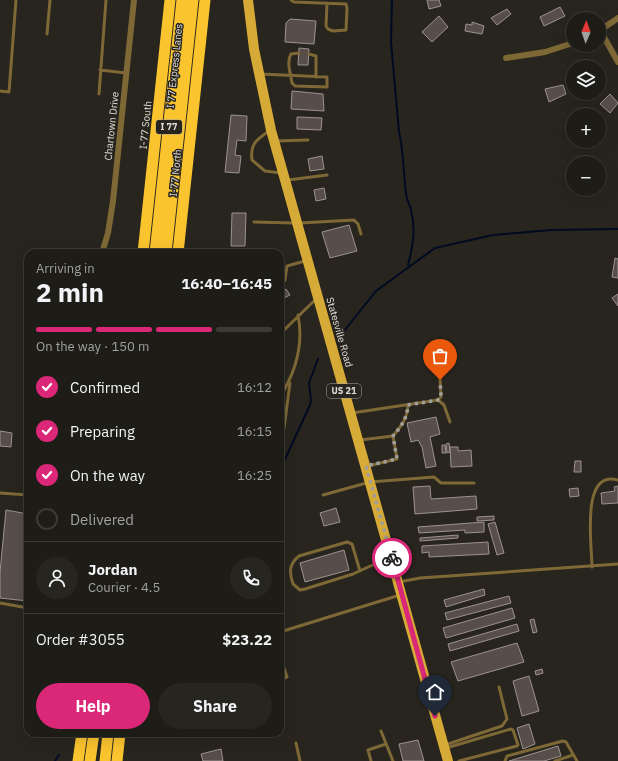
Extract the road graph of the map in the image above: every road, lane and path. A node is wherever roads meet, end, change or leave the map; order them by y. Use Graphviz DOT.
graph roads {
  1 [pos="16,0"];
  2 [pos="50,0"];
  3 [pos="106,0"];
  4 [pos="134,0"];
  5 [pos="170,0"];
  6 [pos="182,0"];
  7 [pos="193,0"];
  8 [pos="204,0"];
  9 [pos="248,0"];
  10 [pos="291,0"];
  11 [pos="327,4"];
  12 [pos="618,18"];
  13 [pos="606,26"];
  14 [pos="47,34"];
  15 [pos="606,41"];
  16 [pos="566,45"];
  17 [pos="299,53"];
  18 [pos="309,54"];
  19 [pos="506,58"];
  20 [pos="618,62"];
  21 [pos="100,70"];
  22 [pos="126,72"];
  23 [pos="258,74"];
  24 [pos="291,75"];
  25 [pos="316,77"];
  26 [pos="185,81"];
  27 [pos="0,91"];
  28 [pos="99,94"];
  29 [pos="271,130"];
  30 [pos="308,140"];
  31 [pos="274,142"];
  32 [pos="327,175"];
  33 [pos="283,177"];
  34 [pos="254,222"];
  35 [pos="296,223"];
  36 [pos="361,234"];
  37 [pos="103,249"];
  38 [pos="143,249"];
  39 [pos="155,249"];
  40 [pos="166,249"];
  41 [pos="178,249"];
  42 [pos="307,260"];
  43 [pos="284,281"];
  44 [pos="317,297"];
  45 [pos="298,315"];
  46 [pos="284,330"];
  47 [pos="439,357"];
  48 [pos="290,381"];
  49 [pos="284,391"];
  50 [pos="438,400"];
  51 [pos="408,405"];
  52 [pos="351,413"];
  53 [pos="450,422"];
  54 [pos="284,428"];
  55 [pos="393,436"];
  56 [pos="358,441"];
  57 [pos="366,466"];
  58 [pos="618,480"];
  59 [pos="370,482"];
  60 [pos="474,483"];
  61 [pos="0,493"];
  62 [pos="24,495"];
  63 [pos="323,495"];
  64 [pos="392,556"];
  65 [pos="618,564"];
  66 [pos="592,567"];
  67 [pos="360,571"];
  68 [pos="399,582"];
  69 [pos="402,594"];
  70 [pos="0,603"];
  71 [pos="24,607"];
  72 [pos="284,631"];
  73 [pos="284,669"];
  74 [pos="284,678"];
  75 [pos="499,687"];
  76 [pos="381,731"];
  77 [pos="81,737"];
  78 [pos="93,737"];
  79 [pos="108,737"];
  80 [pos="120,737"];
  81 [pos="296,743"];
  82 [pos="386,744"];
  83 [pos="444,747"];
  84 [pos="573,755"];
  85 [pos="78,761"];
  86 [pos="90,761"];
  87 [pos="105,761"];
  88 [pos="117,761"];
  89 [pos="300,761"];
  90 [pos="371,761"];
  91 [pos="393,761"];
  92 [pos="448,761"];
  93 [pos="459,761"];
  94 [pos="505,761"];
  95 [pos="555,761"];
  96 [pos="577,761"];
  1 -- 27 [label="lane"];
  2 -- 14 [label="lane"];
  3 -- 21 [label="lane"];
  4 -- 22 [label="street, Chartown Drive"];
  5 -- 38 [label="highway, I-77 South / I 77"];
  6 -- 39 [label="highway, I 77 Express Lanes / I 77"];
  7 -- 26 [label="highway, I 77 Express Lanes / I 77"];
  8 -- 26 [label="highway"];
  8 -- 41 [label="highway, I-77 North / I 77"];
  9 -- 23 [label="main road, Statesville Road / US 21"];
  10 -- 11 [label="lane"];
  11 -- 11 [label="lane"];
  12 -- 13 [label="street"];
  15 -- 20 [label="street"];
  16 -- 19 [label="street"];
  17 -- 24 [label="lane"];
  18 -- 25 [label="lane"];
  21 -- 22 [label="lane"];
  21 -- 28 [label="lane"];
  22 -- 37 [label="street, Chartown Drive"];
  23 -- 24 [label="lane"];
  23 -- 29 [label="main road, Statesville Road / US 21"];
  24 -- 25 [label="lane"];
  24 -- 25 [label="lane"];
  26 -- 40 [label="highway, I 77 Express Lanes / I 77"];
  29 -- 31 [label="main road, Statesville Road / US 21"];
  29 -- 33 [label="lane"];
  30 -- 31 [label="lane"];
  31 -- 33 [label="main road, Statesville Road / US 21"];
  32 -- 33 [label="lane"];
  33 -- 35 [label="main road, Statesville Road / US 21"];
  34 -- 35 [label="lane"];
  35 -- 36 [label="lane"];
  35 -- 42 [label="main road, Statesville Road / US 21"];
  42 -- 43 [label="lane"];
  42 -- 44 [label="main road, Statesville Road / US 21"];
  44 -- 45 [label="lane"];
  44 -- 52 [label="main road, Statesville Road / US 21"];
  45 -- 46 [label="lane"];
  45 -- 48 [label="lane"];
  47 -- 50 [label="lane"];
  48 -- 49 [label="lane"];
  48 -- 54 [label="lane"];
  50 -- 51 [label="lane"];
  50 -- 53 [label="lane"];
  51 -- 52 [label="lane"];
  51 -- 55 [label="lane"];
  52 -- 56 [label="main road, Statesville Road / US 21"];
  55 -- 56 [label="lane"];
  55 -- 57 [label="lane"];
  56 -- 57 [label="main road, Statesville Road / US 21"];
  57 -- 59 [label="main road, Statesville Road / US 21"];
  58 -- 66 [label="lane"];
  59 -- 60 [label="lane"];
  59 -- 63 [label="lane"];
  59 -- 64 [label="main road, Statesville Road / US 21"];
  61 -- 62 [label="lane"];
  64 -- 67 [label="lane"];
  64 -- 68 [label="main road, Statesville Road / US 21"];
  65 -- 66 [label="lane"];
  66 -- 68 [label="lane"];
  67 -- 67 [label="lane"];
  68 -- 69 [label="main road, Statesville Road / US 21"];
  69 -- 72 [label="lane"];
  69 -- 83 [label="main road, Statesville Road / US 21"];
  70 -- 71 [label="lane"];
  73 -- 74 [label="lane"];
  75 -- 83 [label="lane"];
  76 -- 82 [label="lane"];
  77 -- 85 [label="highway"];
  78 -- 86 [label="highway"];
  79 -- 87 [label="highway"];
  80 -- 88 [label="highway"];
  81 -- 89 [label="lane"];
  82 -- 90 [label="lane"];
  82 -- 91 [label="lane"];
  83 -- 92 [label="main road, Statesville Road / US 21"];
  83 -- 93 [label="lane"];
  84 -- 94 [label="lane"];
  84 -- 95 [label="lane"];
  84 -- 96 [label="lane"];
}
